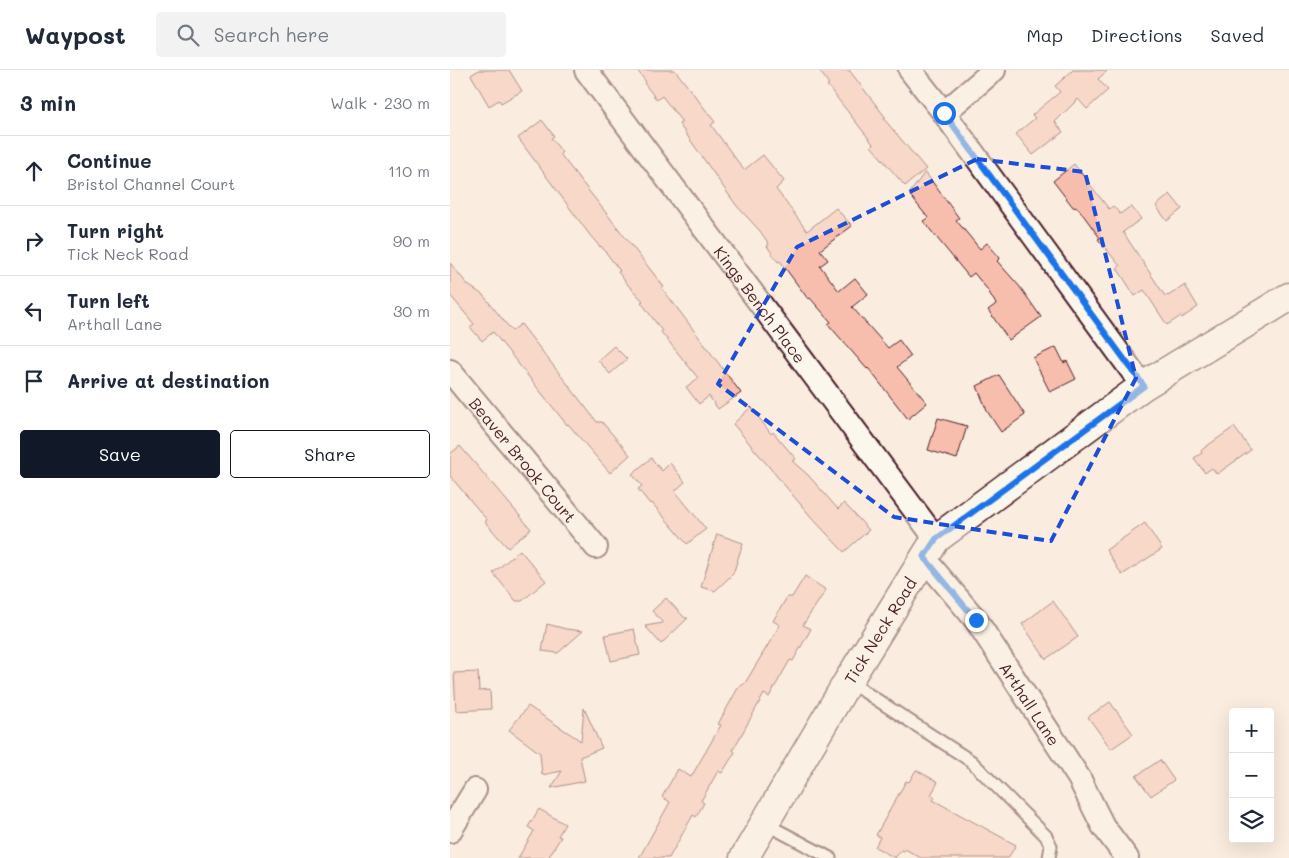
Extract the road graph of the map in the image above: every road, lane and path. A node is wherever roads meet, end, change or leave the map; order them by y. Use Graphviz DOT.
graph roads {
  1 [pos="586,70"];
  2 [pos="910,70"];
  3 [pos="994,70"];
  4 [pos="944,113"];
  5 [pos="1289,297"];
  6 [pos="450,371"];
  7 [pos="1144,386"];
  8 [pos="596,547"];
  9 [pos="930,548"];
  10 [pos="848,680"];
  11 [pos="475,790"];
  12 [pos="764,823"];
  13 [pos="450,832"];
  14 [pos="744,858"];
  15 [pos="830,858"];
  16 [pos="1050,858"];
  17 [pos="1127,858"];
  1 -- 9 [label="street, Kings Bench Place"];
  2 -- 4 [label="street"];
  3 -- 4 [label="street"];
  4 -- 7 [label="street"];
  5 -- 7 [label="street, Tick Neck Road"];
  6 -- 8 [label="street, Beaver Brook Court"];
  7 -- 9 [label="street, Tick Neck Road"];
  9 -- 10 [label="street, Tick Neck Road"];
  9 -- 17 [label="street, Arthall Lane"];
  10 -- 12 [label="street, Tick Neck Road"];
  10 -- 16 [label="lane"];
  11 -- 13 [label="street"];
  12 -- 14 [label="street, Tick Neck Road"];
  12 -- 15 [label="lane"];
}
